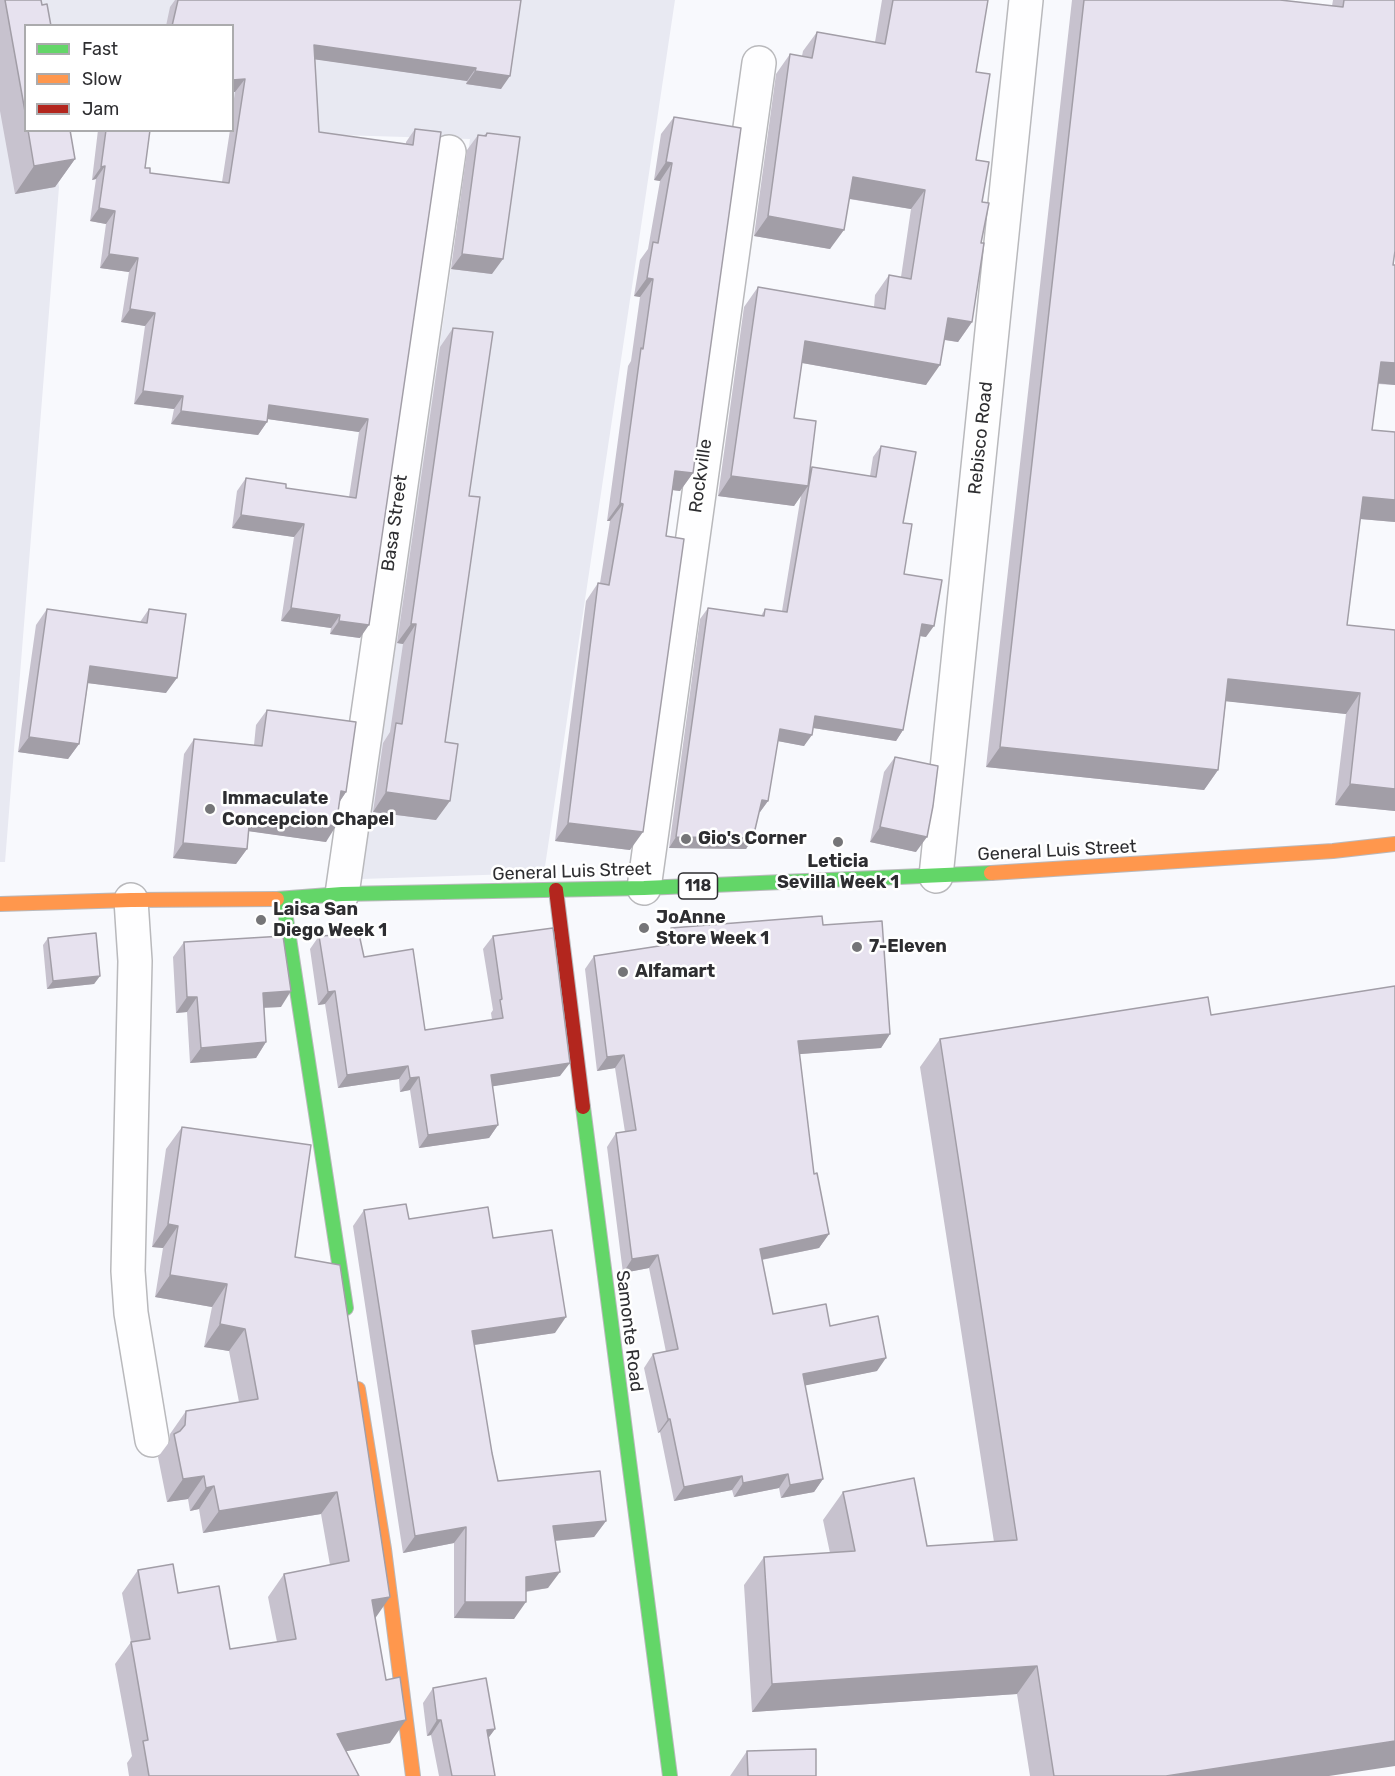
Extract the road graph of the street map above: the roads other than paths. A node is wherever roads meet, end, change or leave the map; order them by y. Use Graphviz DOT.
graph roads {
  1 [pos="1026,0"];
  2 [pos="759,63"];
  3 [pos="449,152"];
  4 [pos="1395,844"];
  5 [pos="936,876"];
  6 [pos="644,888"];
  7 [pos="556,890"];
  8 [pos="342,894"];
  9 [pos="283,899"];
  10 [pos="130,900"];
  11 [pos="0,904"];
  12 [pos="347,1319"];
  13 [pos="356,1376"];
  14 [pos="152,1440"];
  15 [pos="413,1776"];
  16 [pos="670,1776"];
  1 -- 5 [label="street, Rebisco Road"];
  2 -- 6 [label="street, Rockville"];
  3 -- 8 [label="street, Basa Street"];
  4 -- 5 [label="street, General Luis Street / 118"];
  5 -- 6 [label="street, General Luis Street / 118"];
  6 -- 7 [label="street, General Luis Street / 118"];
  7 -- 8 [label="street, General Luis Street / 118"];
  7 -- 16 [label="street, Samonte Road"];
  8 -- 9 [label="street, General Luis Street / 118"];
  9 -- 10 [label="street, General Luis Street / 118"];
  9 -- 12 [label="street"];
  10 -- 11 [label="street, General Luis Street / 118"];
  10 -- 14 [label="street"];
  13 -- 15 [label="street"];
}
